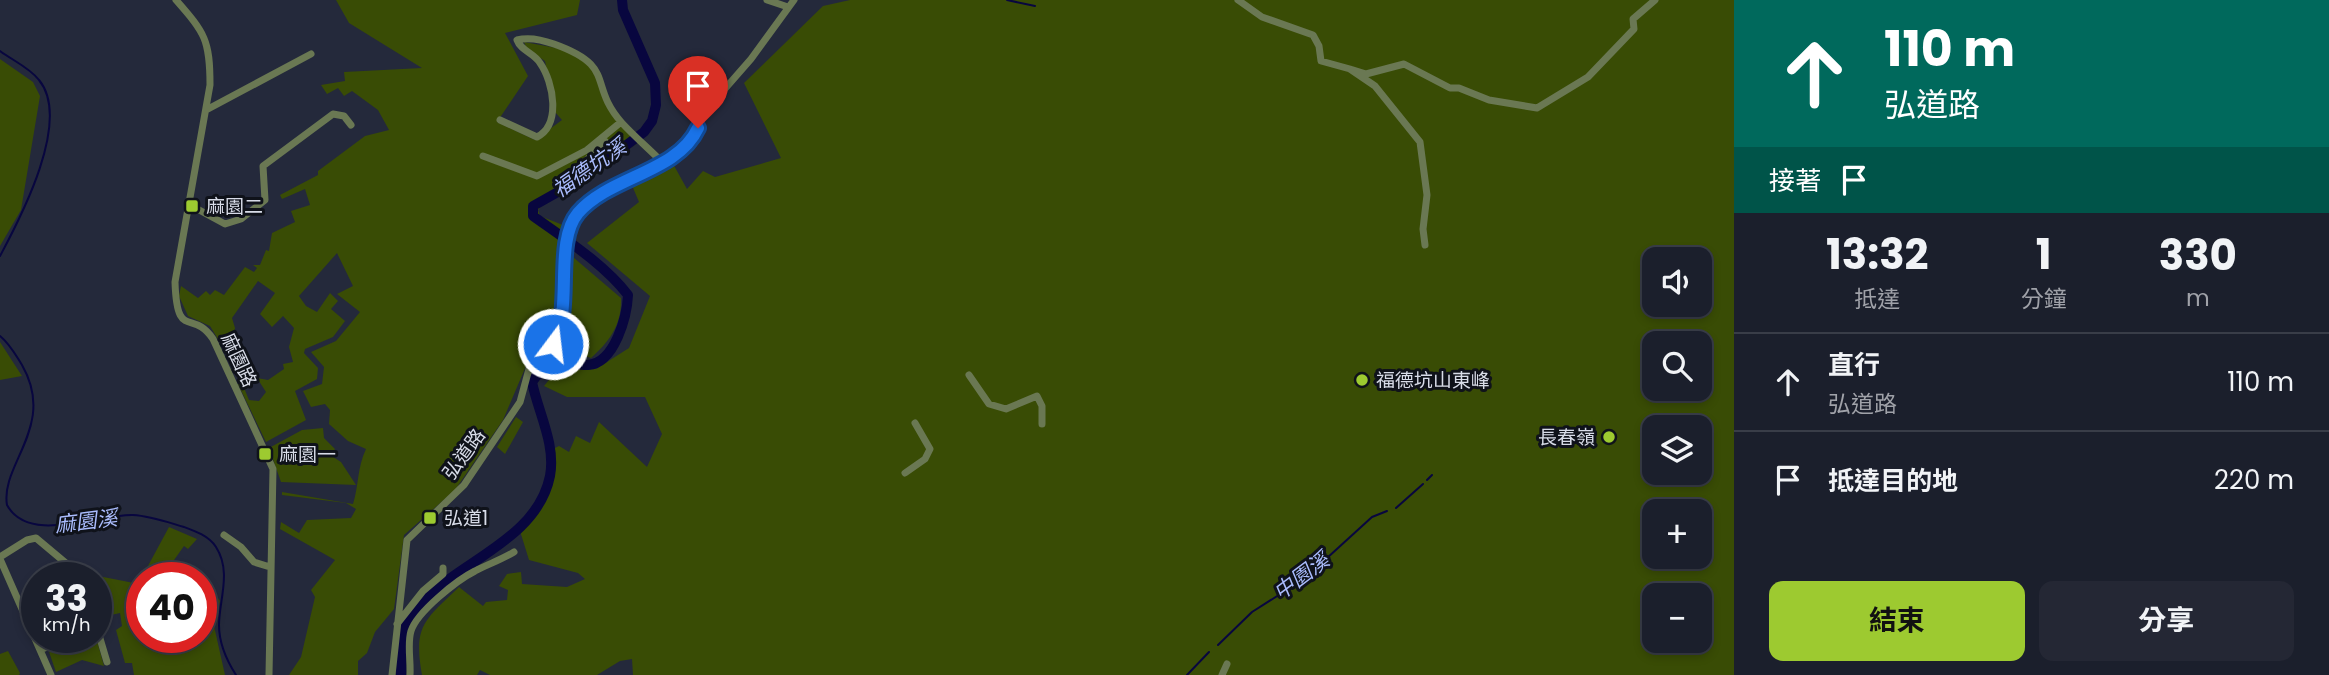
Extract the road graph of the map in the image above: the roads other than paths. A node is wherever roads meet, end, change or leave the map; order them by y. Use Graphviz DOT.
graph roads {
  1 [pos="176,0"];
  2 [pos="767,0"];
  3 [pos="794,0"];
  4 [pos="1238,0"];
  5 [pos="1655,0"];
  6 [pos="788,7"];
  7 [pos="311,54"];
  8 [pos="1350,69"];
  9 [pos="208,109"];
  10 [pos="500,120"];
  11 [pos="621,122"];
  12 [pos="351,125"];
  13 [pos="610,131"];
  14 [pos="483,156"];
  15 [pos="661,161"];
  16 [pos="583,169"];
  17 [pos="190,205"];
  18 [pos="1425,245"];
  19 [pos="969,375"];
  20 [pos="915,423"];
  21 [pos="1042,424"];
  22 [pos="905,473"];
  23 [pos="224,535"];
  24 [pos="514,552"];
  25 [pos="0,558"];
  26 [pos="65,562"];
  27 [pos="271,567"];
  28 [pos="443,568"];
  29 [pos="21,606"];
  30 [pos="397,624"];
  31 [pos="41,653"];
  32 [pos="104,653"];
  33 [pos="107,662"];
  34 [pos="1227,664"];
  35 [pos="51,675"];
  36 [pos="269,675"];
  37 [pos="391,675"];
  38 [pos="410,675"];
  39 [pos="1222,675"];
  1 -- 9 [label="street, 麻園路"];
  2 -- 6 [label="street"];
  3 -- 6 [label="street"];
  4 -- 8 [label="street"];
  5 -- 8 [label="street"];
  6 -- 15 [label="street"];
  7 -- 9 [label="street"];
  8 -- 18 [label="street"];
  9 -- 17 [label="street, 麻園路"];
  10 -- 11 [label="street"];
  11 -- 13 [label="street"];
  11 -- 15 [label="street"];
  12 -- 17 [label="street"];
  13 -- 14 [label="street"];
  13 -- 16 [label="street"];
  15 -- 30 [label="street, 弘道路"];
  17 -- 27 [label="street, 麻園路"];
  19 -- 21 [label="street"];
  20 -- 22 [label="street"];
  23 -- 27 [label="street"];
  24 -- 38 [label="street"];
  25 -- 26 [label="street"];
  25 -- 29 [label="street"];
  27 -- 36 [label="street, 麻園路"];
  28 -- 30 [label="street"];
  30 -- 37 [label="street, 弘道路"];
  31 -- 35 [label="street"];
  32 -- 33 [label="street"];
  34 -- 39 [label="street"];
}
